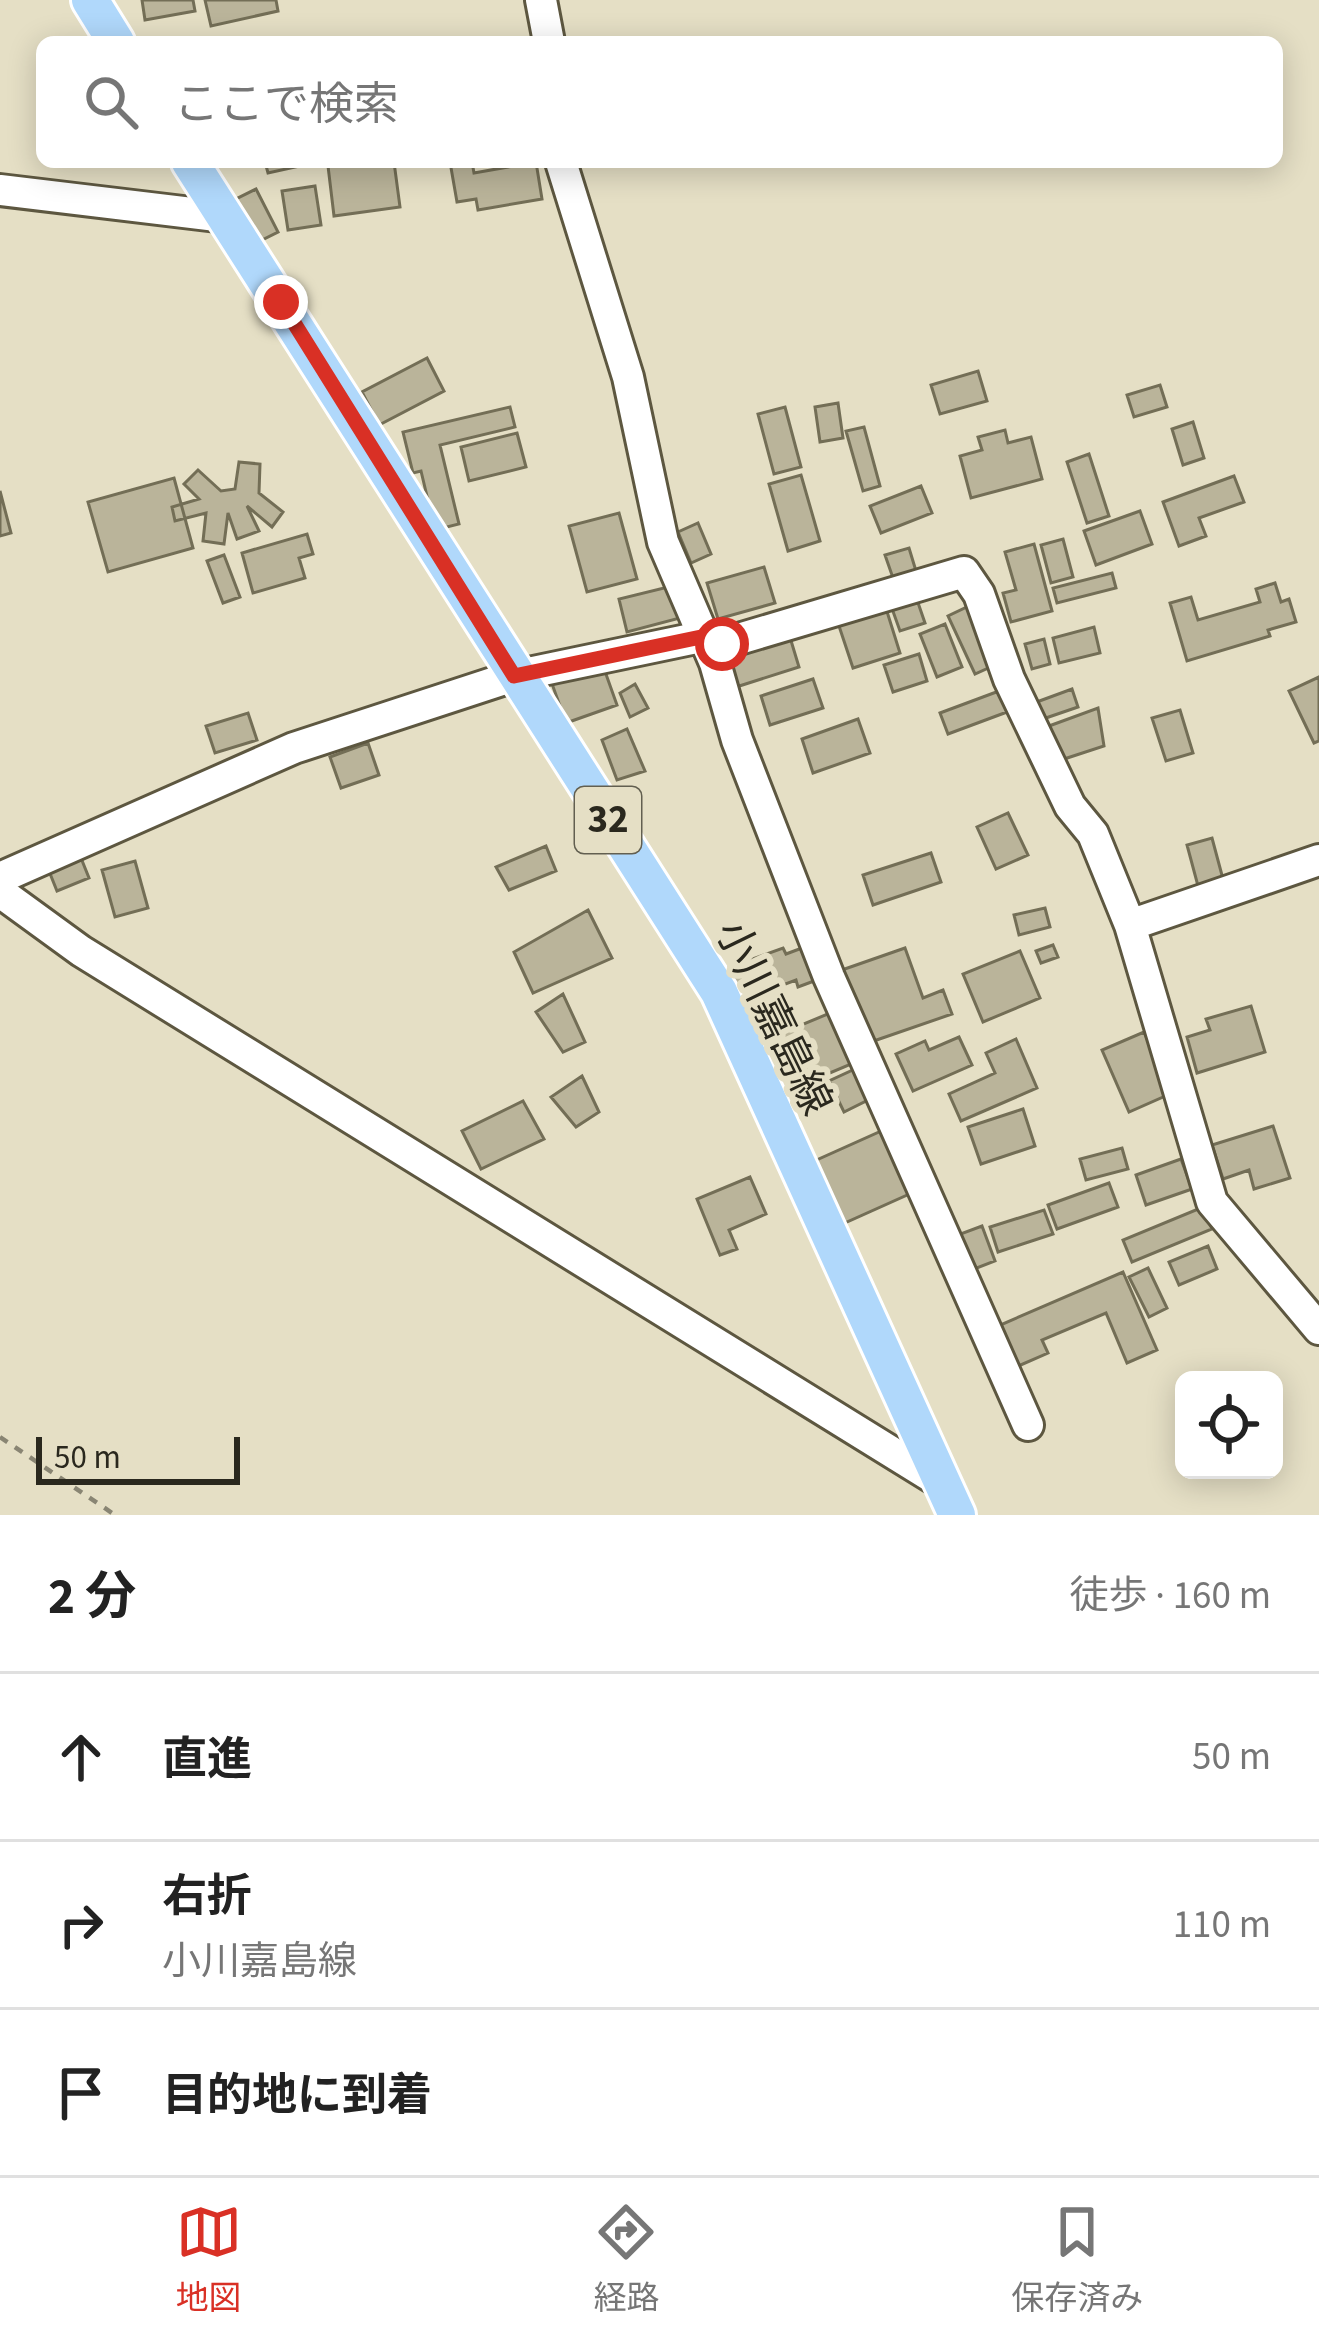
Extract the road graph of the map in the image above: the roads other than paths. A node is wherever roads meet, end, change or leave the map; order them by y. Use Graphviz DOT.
graph roads {
  1 [pos="90,0"];
  2 [pos="541,0"];
  3 [pos="112,36"];
  4 [pos="548,36"];
  5 [pos="194,168"];
  6 [pos="563,168"];
  7 [pos="0,190"];
  8 [pos="225,217"];
  9 [pos="701,637"];
  10 [pos="514,676"];
  11 [pos="1319,860"];
  12 [pos="0,878"];
  13 [pos="0,892"];
  14 [pos="1130,925"];
  15 [pos="1314,1310"];
  16 [pos="1028,1425"];
  17 [pos="951,1506"];
  1 -- 3 [label="main road"];
  2 -- 4 [label="street"];
  5 -- 8 [label="main road, 小川嘉島線 / 32"];
  6 -- 9 [label="street"];
  7 -- 8 [label="street"];
  8 -- 10 [label="main road, 小川嘉島線 / 32"];
  9 -- 10 [label="street"];
  9 -- 14 [label="street"];
  9 -- 16 [label="street"];
  10 -- 12 [label="street"];
  10 -- 17 [label="main road, 小川嘉島線 / 32"];
  11 -- 14 [label="street"];
  13 -- 17 [label="street"];
  14 -- 15 [label="street"];
}
